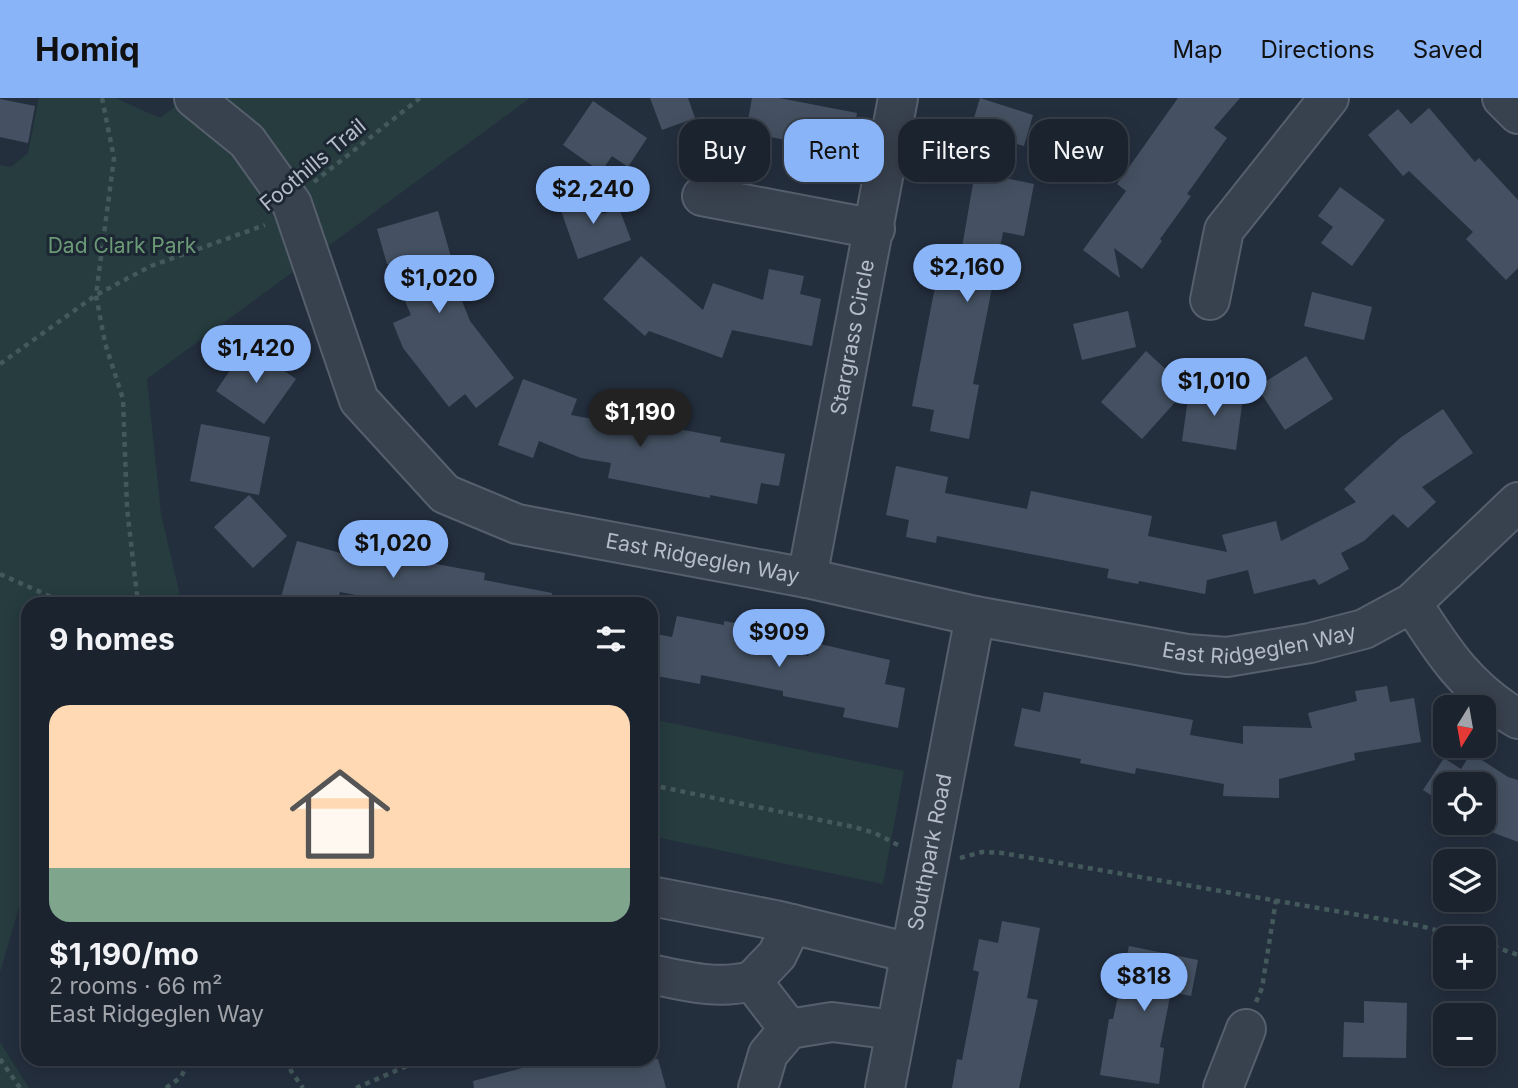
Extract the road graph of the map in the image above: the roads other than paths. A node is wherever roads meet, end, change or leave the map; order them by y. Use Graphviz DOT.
graph roads {
  1 [pos="194,98"];
  2 [pos="898,98"];
  3 [pos="1329,98"];
  4 [pos="1502,98"];
  5 [pos="1518,114"];
  6 [pos="702,196"];
  7 [pos="875,229"];
  8 [pos="1210,300"];
  9 [pos="1518,502"];
  10 [pos="807,578"];
  11 [pos="1412,603"];
  12 [pos="975,615"];
  13 [pos="1518,719"];
  14 [pos="658,897"];
  15 [pos="792,924"];
  16 [pos="910,953"];
  17 [pos="658,975"];
  18 [pos="752,981"];
  19 [pos="789,1029"];
  20 [pos="1246,1029"];
  21 [pos="895,1030"];
  22 [pos="758,1088"];
  23 [pos="885,1088"];
  24 [pos="1223,1088"];
  1 -- 10 [label="street, East Ridgeglen Way"];
  2 -- 7 [label="street, Stargrass Circle"];
  3 -- 8 [label="street"];
  4 -- 5 [label="street"];
  6 -- 7 [label="street"];
  7 -- 10 [label="street, Stargrass Circle"];
  9 -- 11 [label="street, East Ridgeglen Way"];
  10 -- 12 [label="street, East Ridgeglen Way"];
  11 -- 12 [label="street, East Ridgeglen Way"];
  11 -- 13 [label="street"];
  12 -- 16 [label="street, Southpark Road"];
  14 -- 15 [label="street"];
  15 -- 16 [label="street"];
  15 -- 18 [label="street"];
  16 -- 21 [label="street, Southpark Road"];
  17 -- 18 [label="street"];
  18 -- 19 [label="street"];
  19 -- 21 [label="street"];
  19 -- 22 [label="street"];
  20 -- 24 [label="street"];
  21 -- 23 [label="street, Southpark Road"];
}
